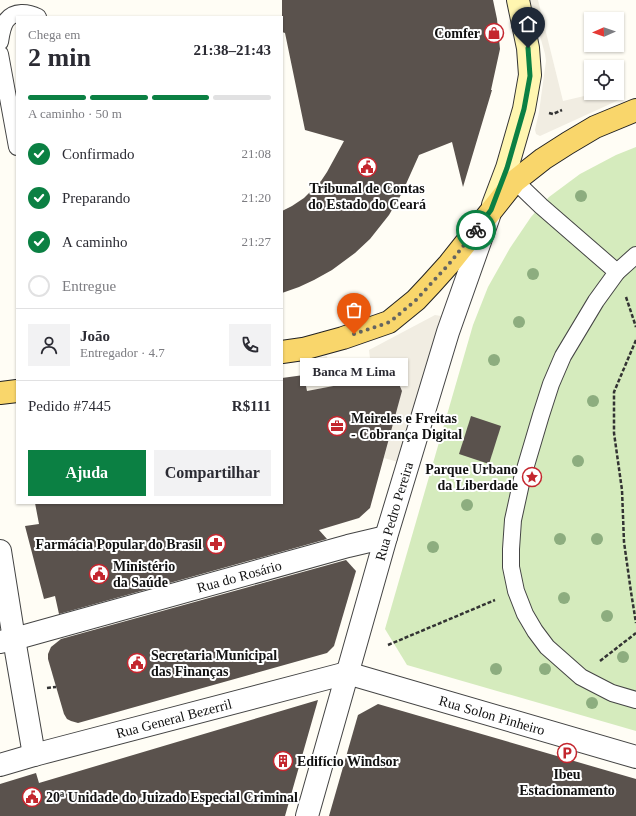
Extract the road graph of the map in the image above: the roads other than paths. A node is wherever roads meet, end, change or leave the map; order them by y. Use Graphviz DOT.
graph roads {
  1 [pos="518,0"];
  2 [pos="36,16"];
  3 [pos="0,42"];
  4 [pos="0,54"];
  5 [pos="636,110"];
  6 [pos="16,142"];
  7 [pos="515,181"];
  8 [pos="491,210"];
  9 [pos="636,255"];
  10 [pos="617,272"];
  11 [pos="283,352"];
  12 [pos="16,391"];
  13 [pos="0,393"];
  14 [pos="386,537"];
  15 [pos="0,551"];
  16 [pos="7,641"];
  17 [pos="347,673"];
  18 [pos="636,700"];
  19 [pos="34,755"];
  20 [pos="636,757"];
  21 [pos="0,765"];
  22 [pos="307,816"];
  1 -- 8 [label="main road"];
  2 -- 3 [label="lane"];
  4 -- 6 [label="lane"];
  5 -- 7 [label="main road"];
  7 -- 8 [label="main road"];
  7 -- 10 [label="lane"];
  8 -- 11 [label="main road"];
  8 -- 14 [label="street, Rua Pedro Pereira"];
  9 -- 10 [label="lane"];
  10 -- 18 [label="lane"];
  12 -- 13 [label="main road"];
  14 -- 16 [label="street, Rua do Rosário"];
  14 -- 17 [label="street, Rua Pedro Pereira"];
  15 -- 16 [label="street"];
  16 -- 19 [label="street"];
  17 -- 19 [label="street, Rua General Bezerril"];
  17 -- 20 [label="street, Rua Solon Pinheiro"];
  17 -- 22 [label="street, Rua Pedro Pereira"];
  19 -- 21 [label="street, Rua General Bezerril"];
}
